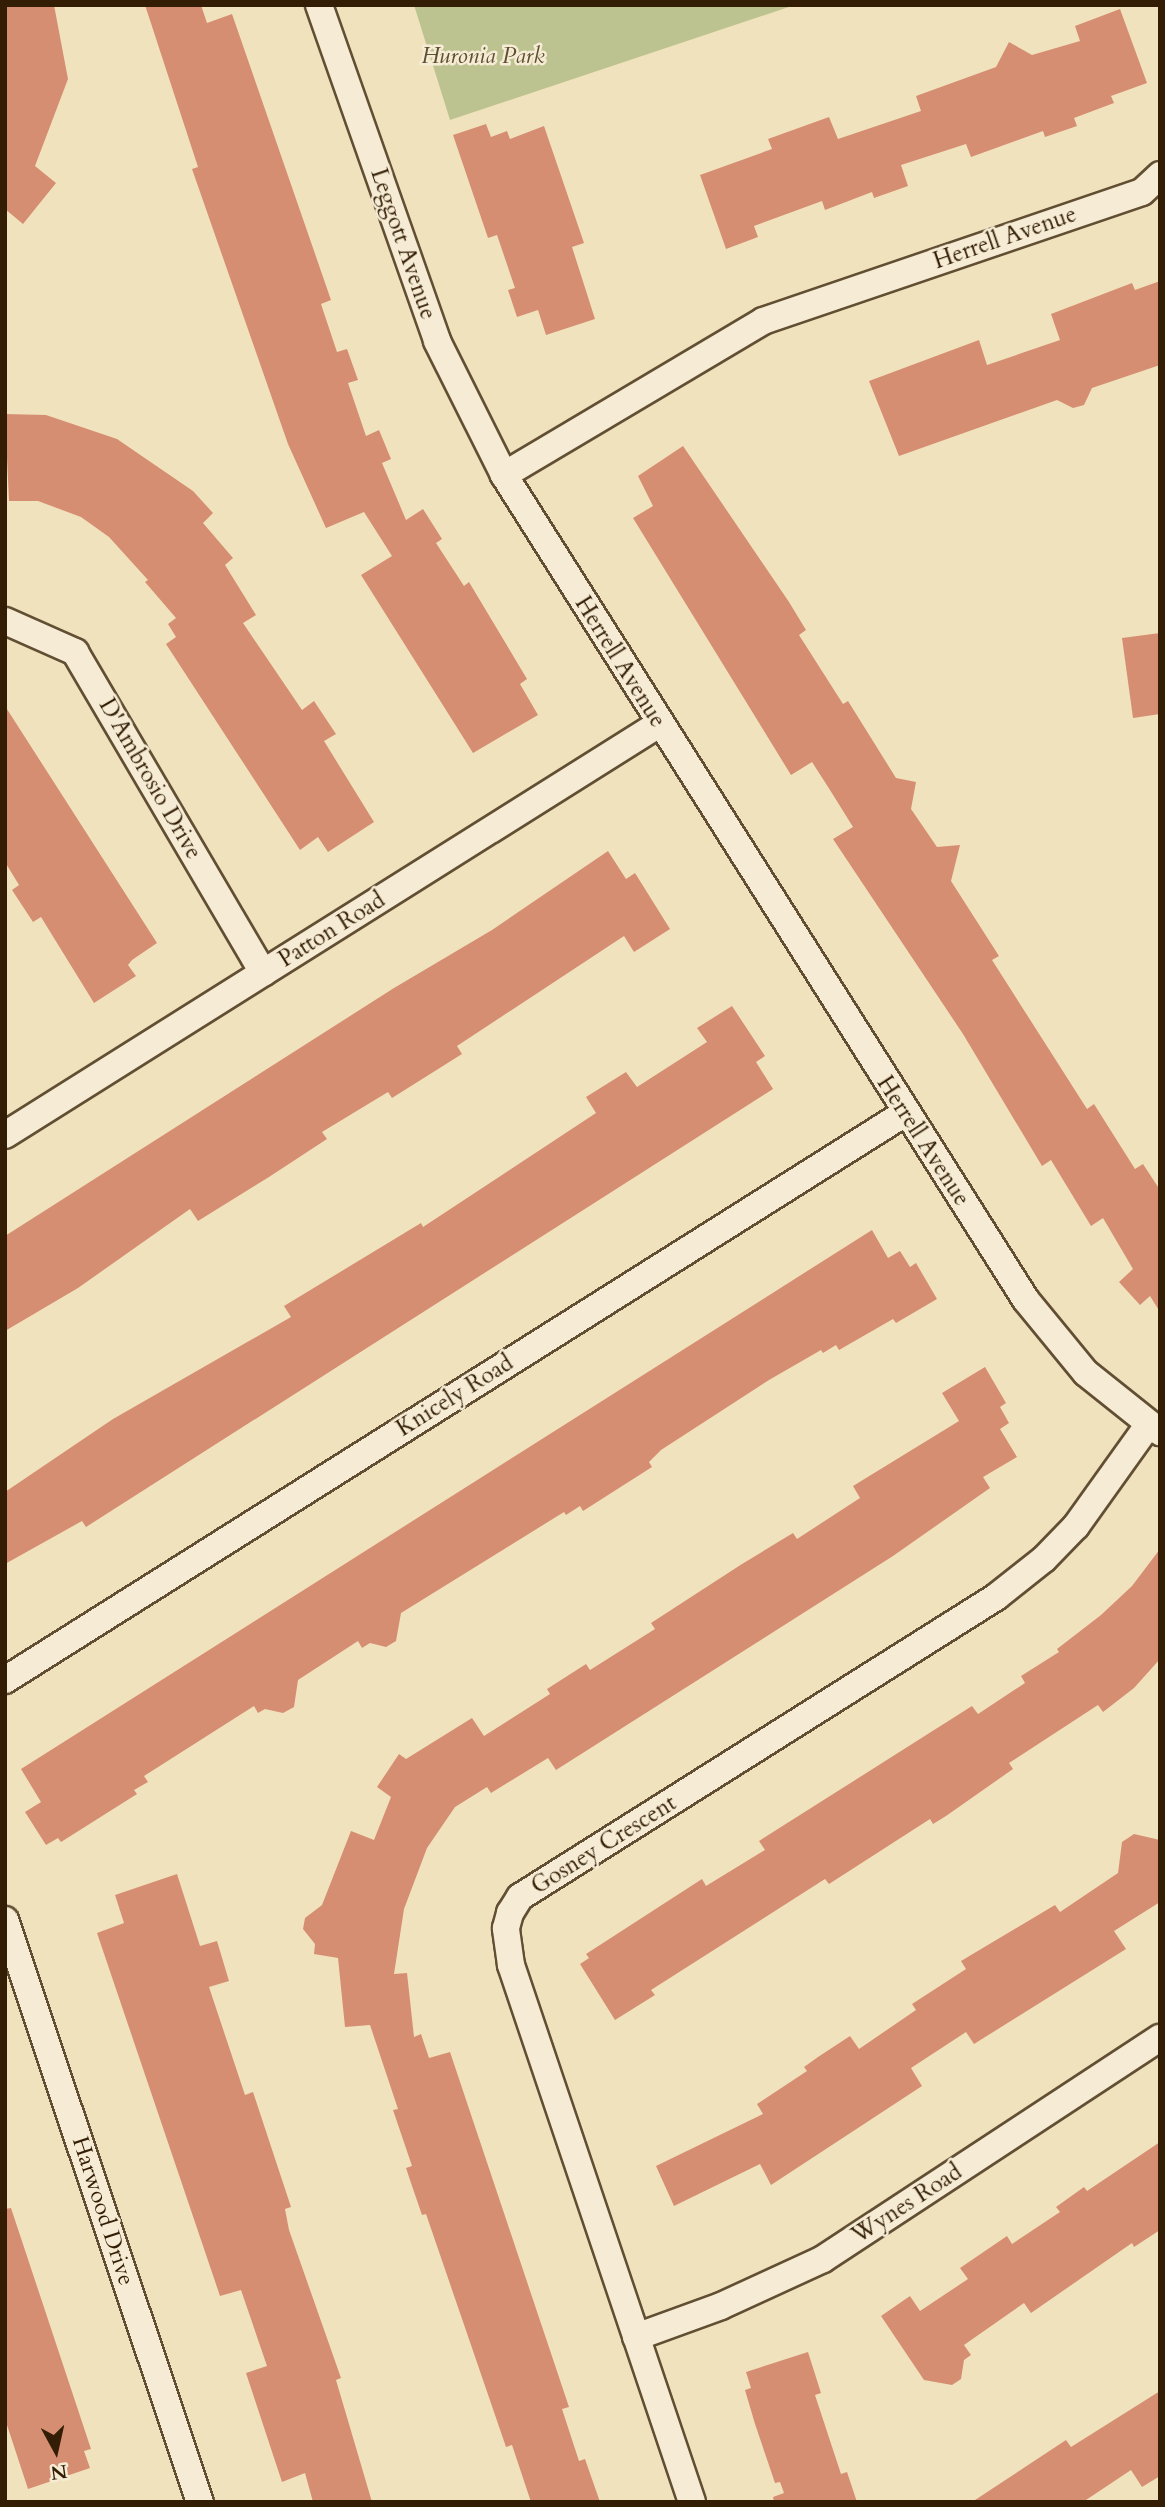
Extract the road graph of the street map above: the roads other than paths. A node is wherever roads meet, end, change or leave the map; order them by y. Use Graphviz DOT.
graph roads {
  1 [pos="319,5"];
  2 [pos="1160,175"];
  3 [pos="505,475"];
  4 [pos="5,621"];
  5 [pos="659,724"];
  6 [pos="263,973"];
  7 [pos="905,1113"];
  8 [pos="5,1135"];
  9 [pos="1154,1428"];
  10 [pos="5,1680"];
  11 [pos="5,1920"];
  12 [pos="1160,2038"];
  13 [pos="636,2337"];
  14 [pos="200,2502"];
  15 [pos="692,2502"];
  1 -- 3 [label="street, Leggott Avenue"];
  2 -- 3 [label="street, Herrell Avenue"];
  3 -- 5 [label="street, Herrell Avenue"];
  4 -- 6 [label="street, D'Ambrosio Drive"];
  5 -- 6 [label="street, Patton Road"];
  5 -- 7 [label="street, Herrell Avenue"];
  6 -- 8 [label="street, Patton Road"];
  7 -- 9 [label="street, Herrell Avenue"];
  7 -- 10 [label="street, Knicely Road"];
  9 -- 13 [label="street, Gosney Crescent"];
  11 -- 14 [label="street, Harwood Drive"];
  12 -- 13 [label="street, Wynes Road"];
  13 -- 15 [label="street, Gosney Crescent"];
}
